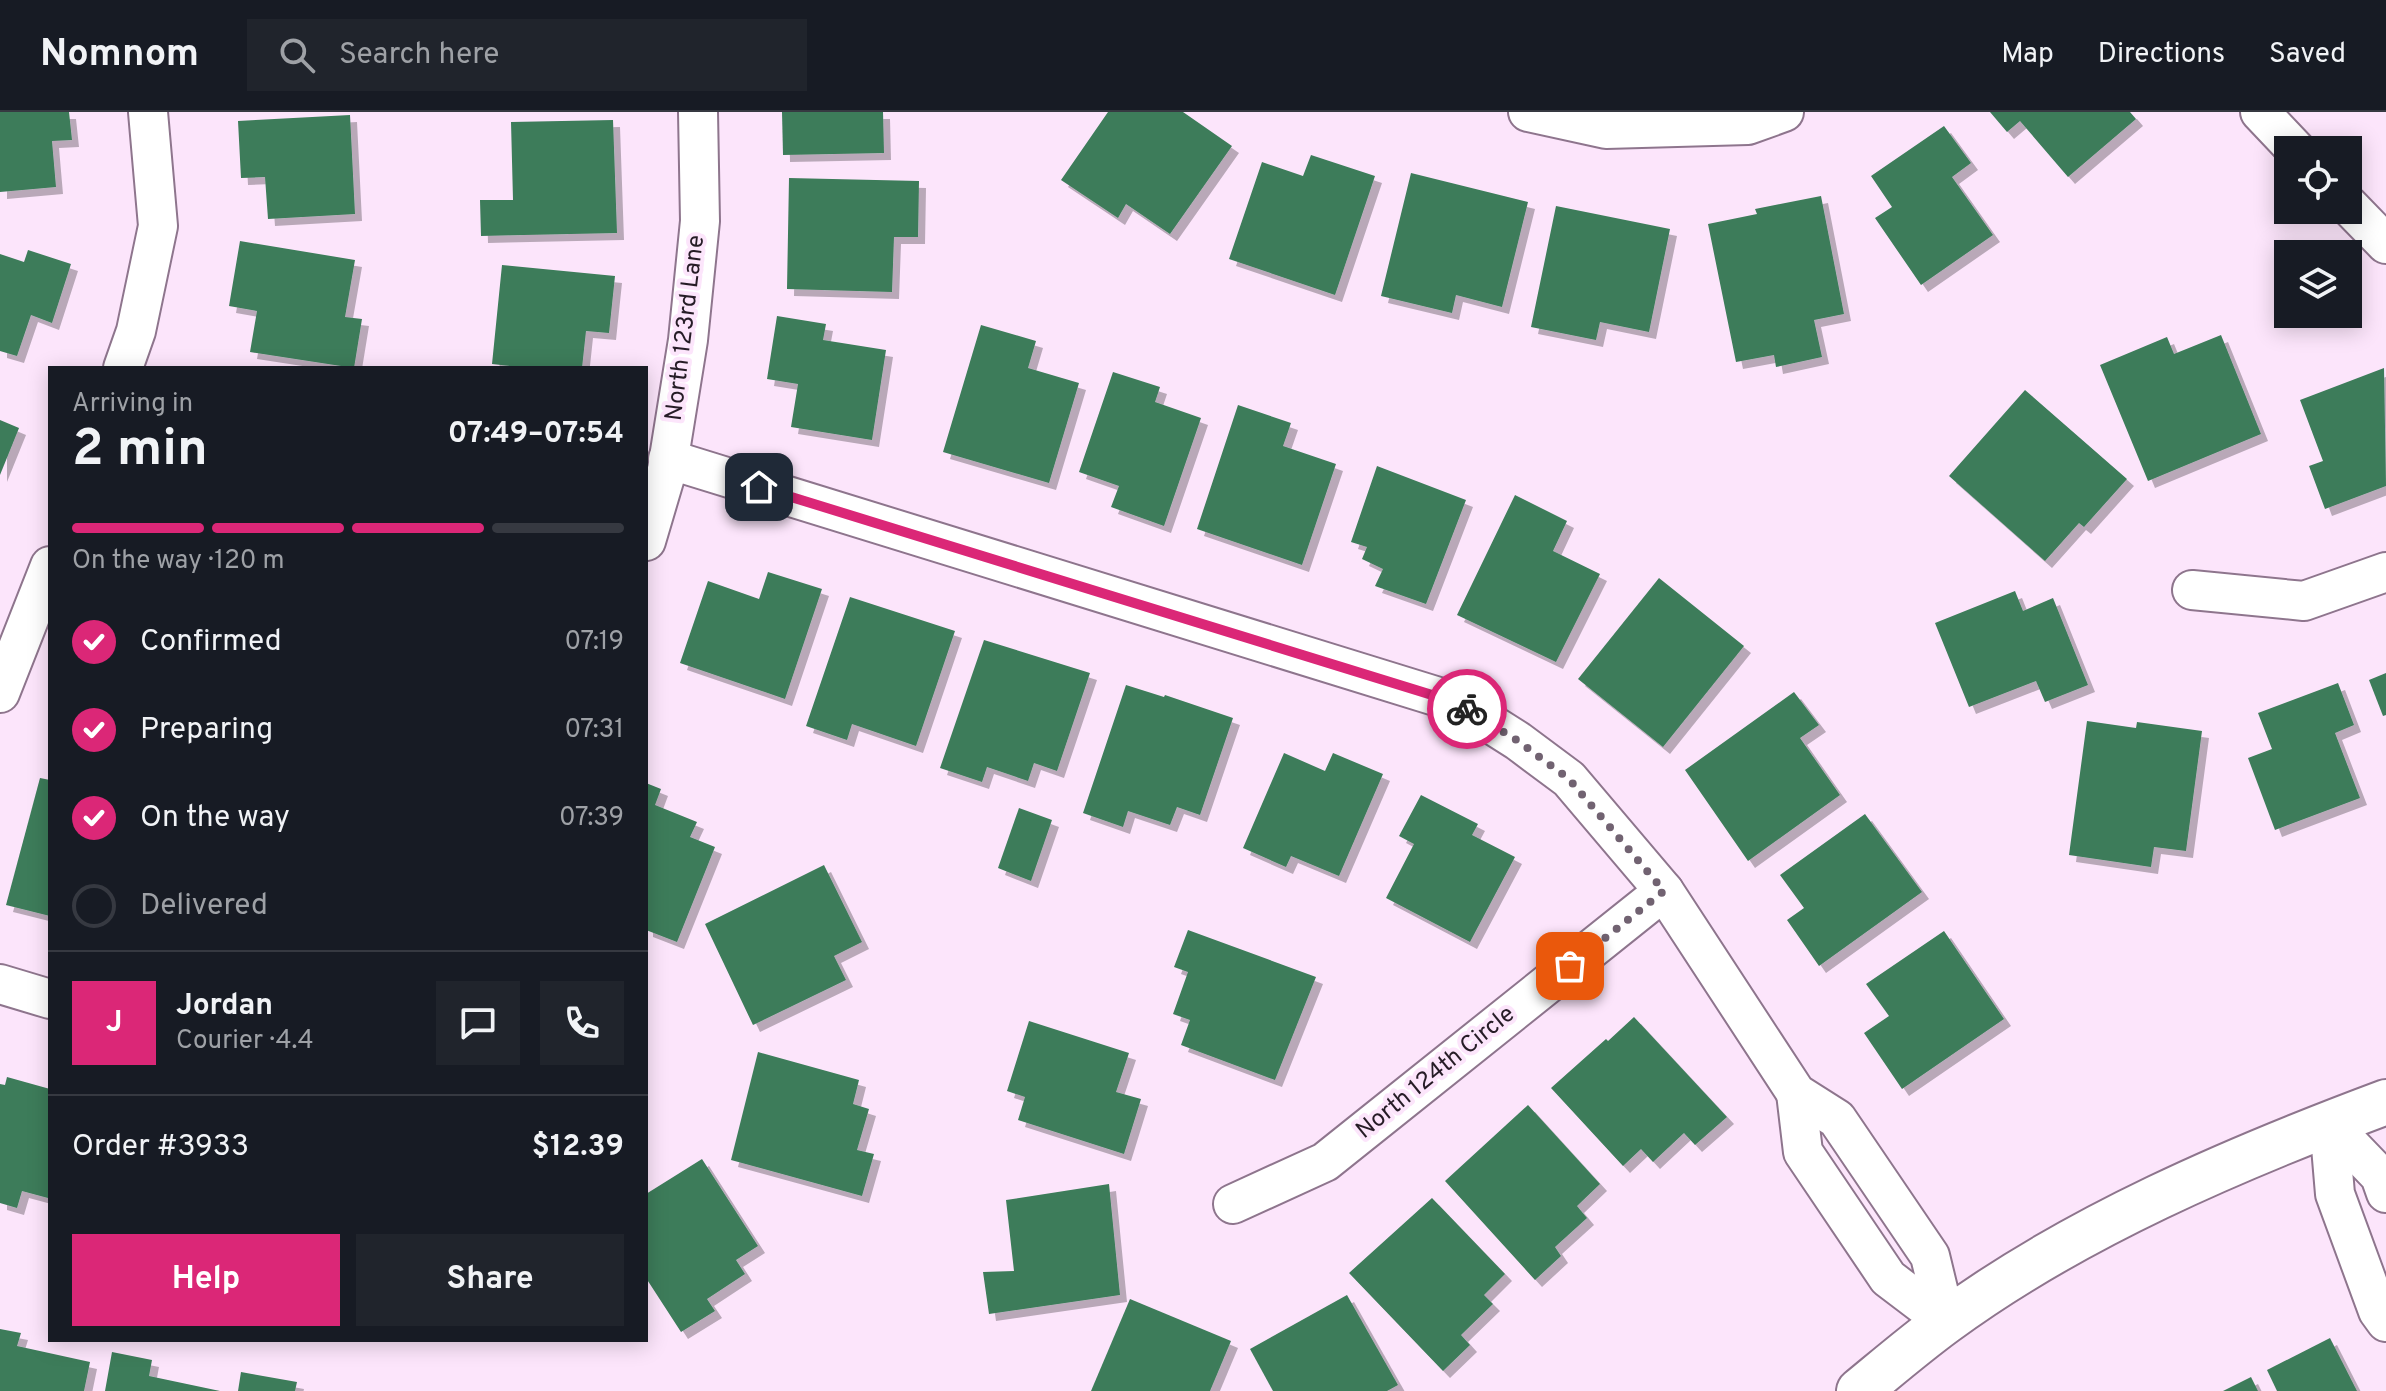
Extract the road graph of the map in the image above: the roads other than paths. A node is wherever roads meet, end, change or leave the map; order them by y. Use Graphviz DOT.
graph roads {
  1 [pos="148,112"];
  2 [pos="698,112"];
  3 [pos="1528,112"];
  4 [pos="1784,112"];
  5 [pos="2260,112"];
  6 [pos="2283,136"];
  7 [pos="2362,219"];
  8 [pos="2386,244"];
  9 [pos="124,366"];
  10 [pos="668,459"];
  11 [pos="648,534"];
  12 [pos="48,571"];
  13 [pos="2386,572"];
  14 [pos="2192,590"];
  15 [pos="0,693"];
  16 [pos="1664,891"];
  17 [pos="0,984"];
  18 [pos="48,998"];
  19 [pos="2386,1102"];
  20 [pos="2329,1123"];
  21 [pos="2386,1193"];
  22 [pos="1233,1204"];
  23 [pos="1946,1322"];
  24 [pos="2386,1322"];
  25 [pos="1859,1391"];
  1 -- 9 [label="street"];
  2 -- 10 [label="street, North 123rd Lane"];
  3 -- 4 [label="street"];
  5 -- 6 [label="street"];
  7 -- 8 [label="street"];
  10 -- 11 [label="street, North 123rd Lane"];
  10 -- 16 [label="street"];
  12 -- 15 [label="street"];
  13 -- 14 [label="street"];
  16 -- 22 [label="street, North 124th Circle"];
  16 -- 23 [label="street"];
  17 -- 18 [label="street"];
  19 -- 20 [label="street"];
  20 -- 21 [label="street"];
  20 -- 23 [label="street"];
  20 -- 24 [label="street"];
  23 -- 25 [label="street"];
}
